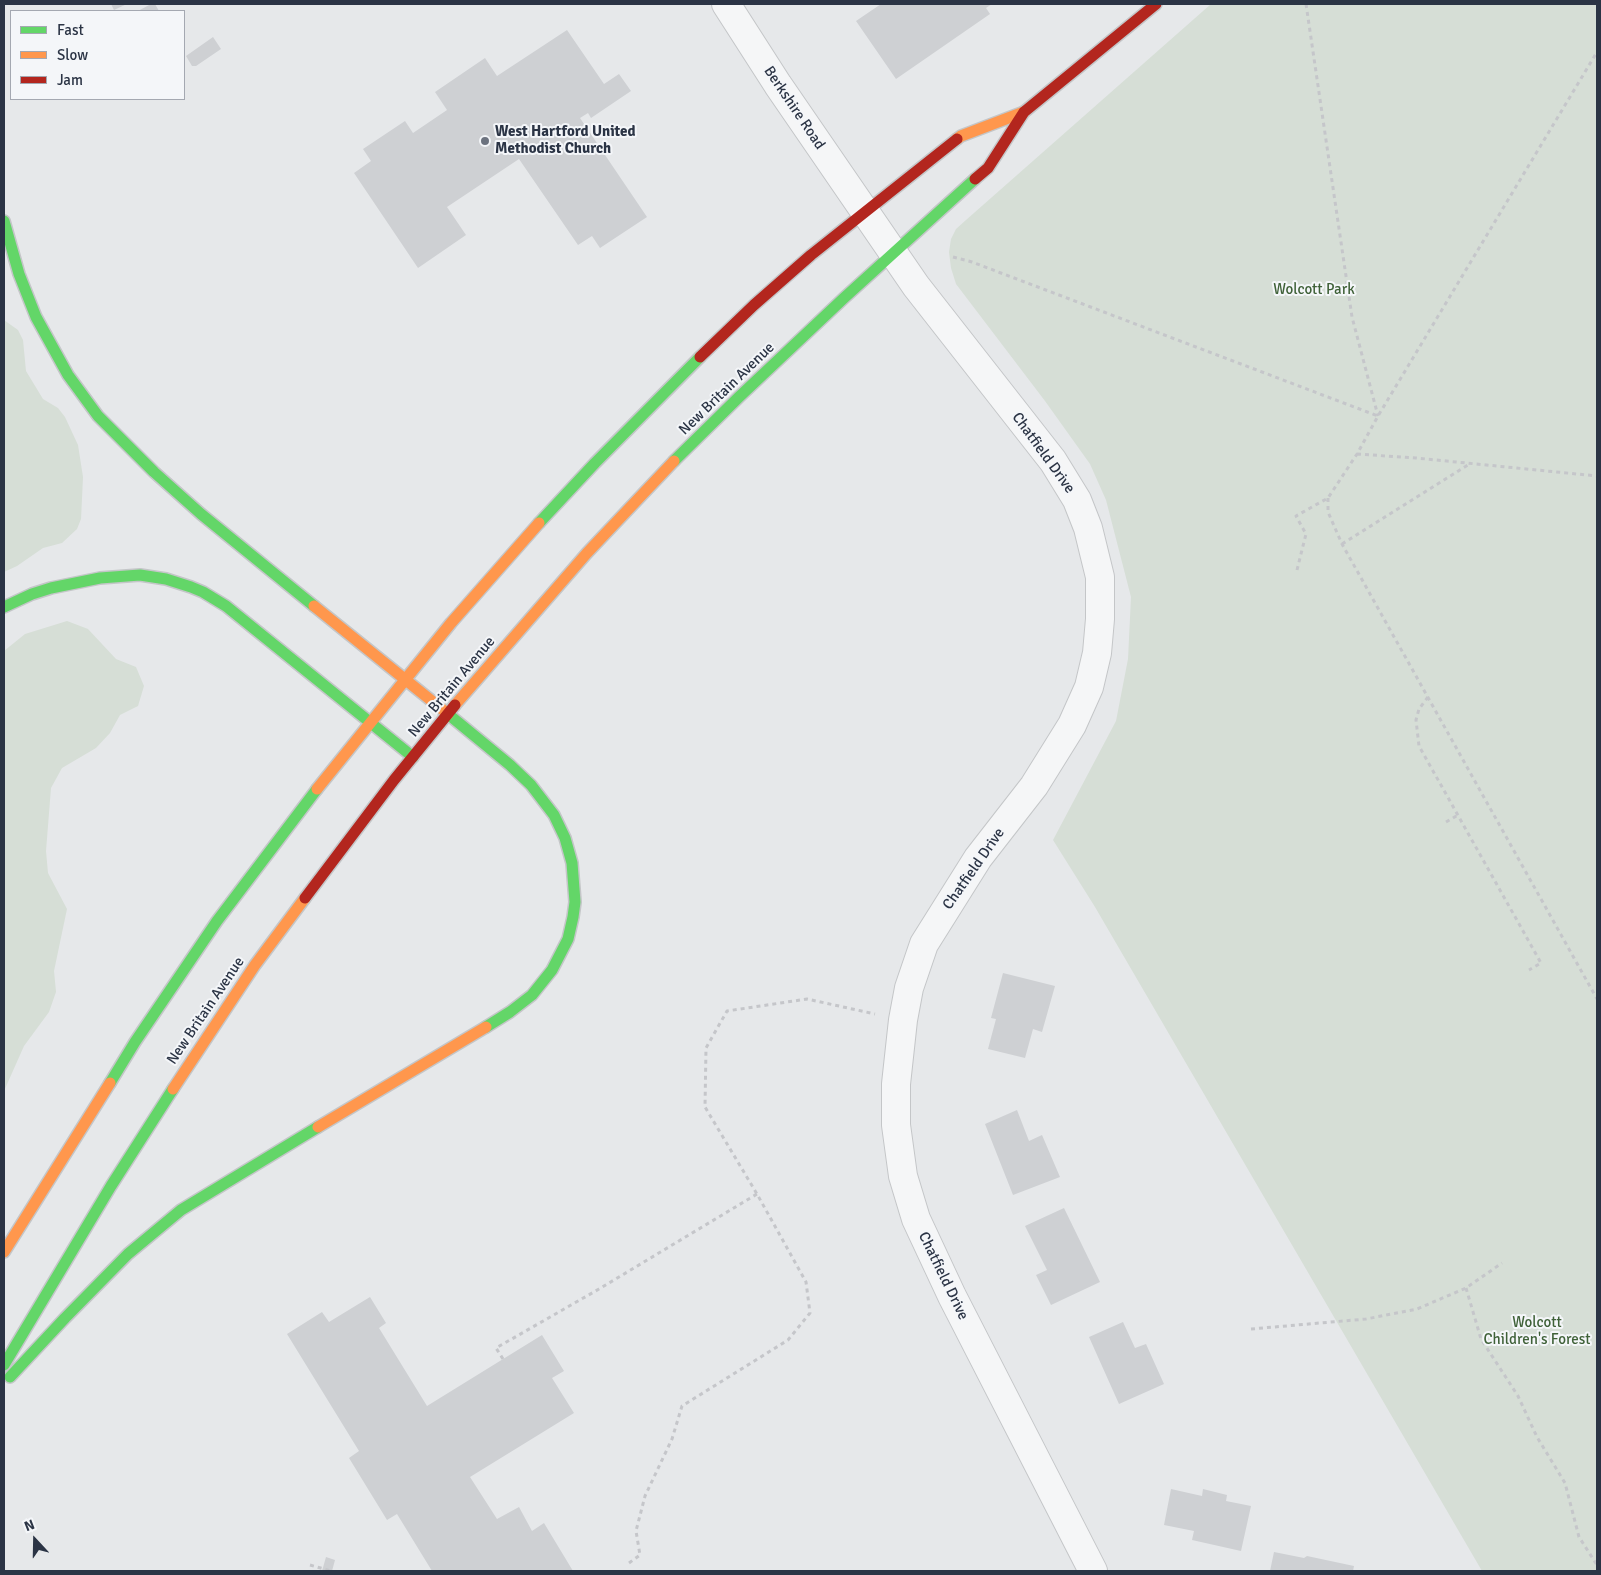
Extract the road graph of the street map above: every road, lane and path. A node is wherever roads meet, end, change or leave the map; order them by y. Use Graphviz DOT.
graph roads {
  1 [pos="726,4"];
  2 [pos="1156,4"];
  3 [pos="1306,4"];
  4 [pos="1597,52"];
  5 [pos="1024,112"];
  6 [pos="865,211"];
  7 [pos="4,221"];
  8 [pos="893,253"];
  9 [pos="953,257"];
  10 [pos="1378,416"];
  11 [pos="1357,454"];
  12 [pos="1471,463"];
  13 [pos="1597,476"];
  14 [pos="1328,498"];
  15 [pos="1342,544"];
  16 [pos="1297,570"];
  17 [pos="4,607"];
  18 [pos="405,679"];
  19 [pos="1428,697"];
  20 [pos="448,714"];
  21 [pos="370,722"];
  22 [pos="413,758"];
  23 [pos="1458,815"];
  24 [pos="1446,822"];
  25 [pos="1529,970"];
  26 [pos="1597,999"];
  27 [pos="903,1020"];
  28 [pos="757,1194"];
  29 [pos="4,1252"];
  30 [pos="1502,1263"];
  31 [pos="1466,1288"];
  32 [pos="1251,1329"];
  33 [pos="503,1359"];
  34 [pos="4,1365"];
  35 [pos="4,1383"];
  36 [pos="629,1563"];
  37 [pos="310,1565"];
  38 [pos="1597,1565"];
  39 [pos="331,1571"];
  40 [pos="1093,1571"];
  1 -- 6 [label="street, Berkshire Road"];
  2 -- 5 [label="main road, New Britain Avenue"];
  3 -- 10 [label="path"];
  4 -- 10 [label="path"];
  5 -- 6 [label="main road, New Britain Avenue"];
  5 -- 8 [label="main road, New Britain Avenue"];
  6 -- 8 [label="street, Chatfield Drive"];
  6 -- 18 [label="main road, New Britain Avenue"];
  7 -- 18 [label="main road"];
  8 -- 20 [label="main road, New Britain Avenue"];
  8 -- 27 [label="street, Chatfield Drive"];
  9 -- 10 [label="path"];
  10 -- 11 [label="path"];
  11 -- 12 [label="path"];
  11 -- 14 [label="path"];
  12 -- 13 [label="path"];
  12 -- 15 [label="path"];
  14 -- 15 [label="path"];
  14 -- 16 [label="path"];
  15 -- 19 [label="path"];
  17 -- 21 [label="main road"];
  18 -- 20 [label="main road"];
  18 -- 21 [label="main road, New Britain Avenue"];
  19 -- 23 [label="path"];
  19 -- 26 [label="path"];
  20 -- 22 [label="main road, New Britain Avenue"];
  20 -- 35 [label="main road"];
  21 -- 22 [label="main road"];
  21 -- 29 [label="main road, New Britain Avenue"];
  22 -- 34 [label="main road, New Britain Avenue"];
  23 -- 24 [label="path"];
  23 -- 25 [label="path"];
  27 -- 28 [label="path"];
  27 -- 40 [label="street, Chatfield Drive"];
  28 -- 33 [label="path"];
  28 -- 36 [label="path"];
  30 -- 31 [label="path"];
  31 -- 32 [label="path"];
  31 -- 38 [label="path"];
  37 -- 39 [label="path"];
}
